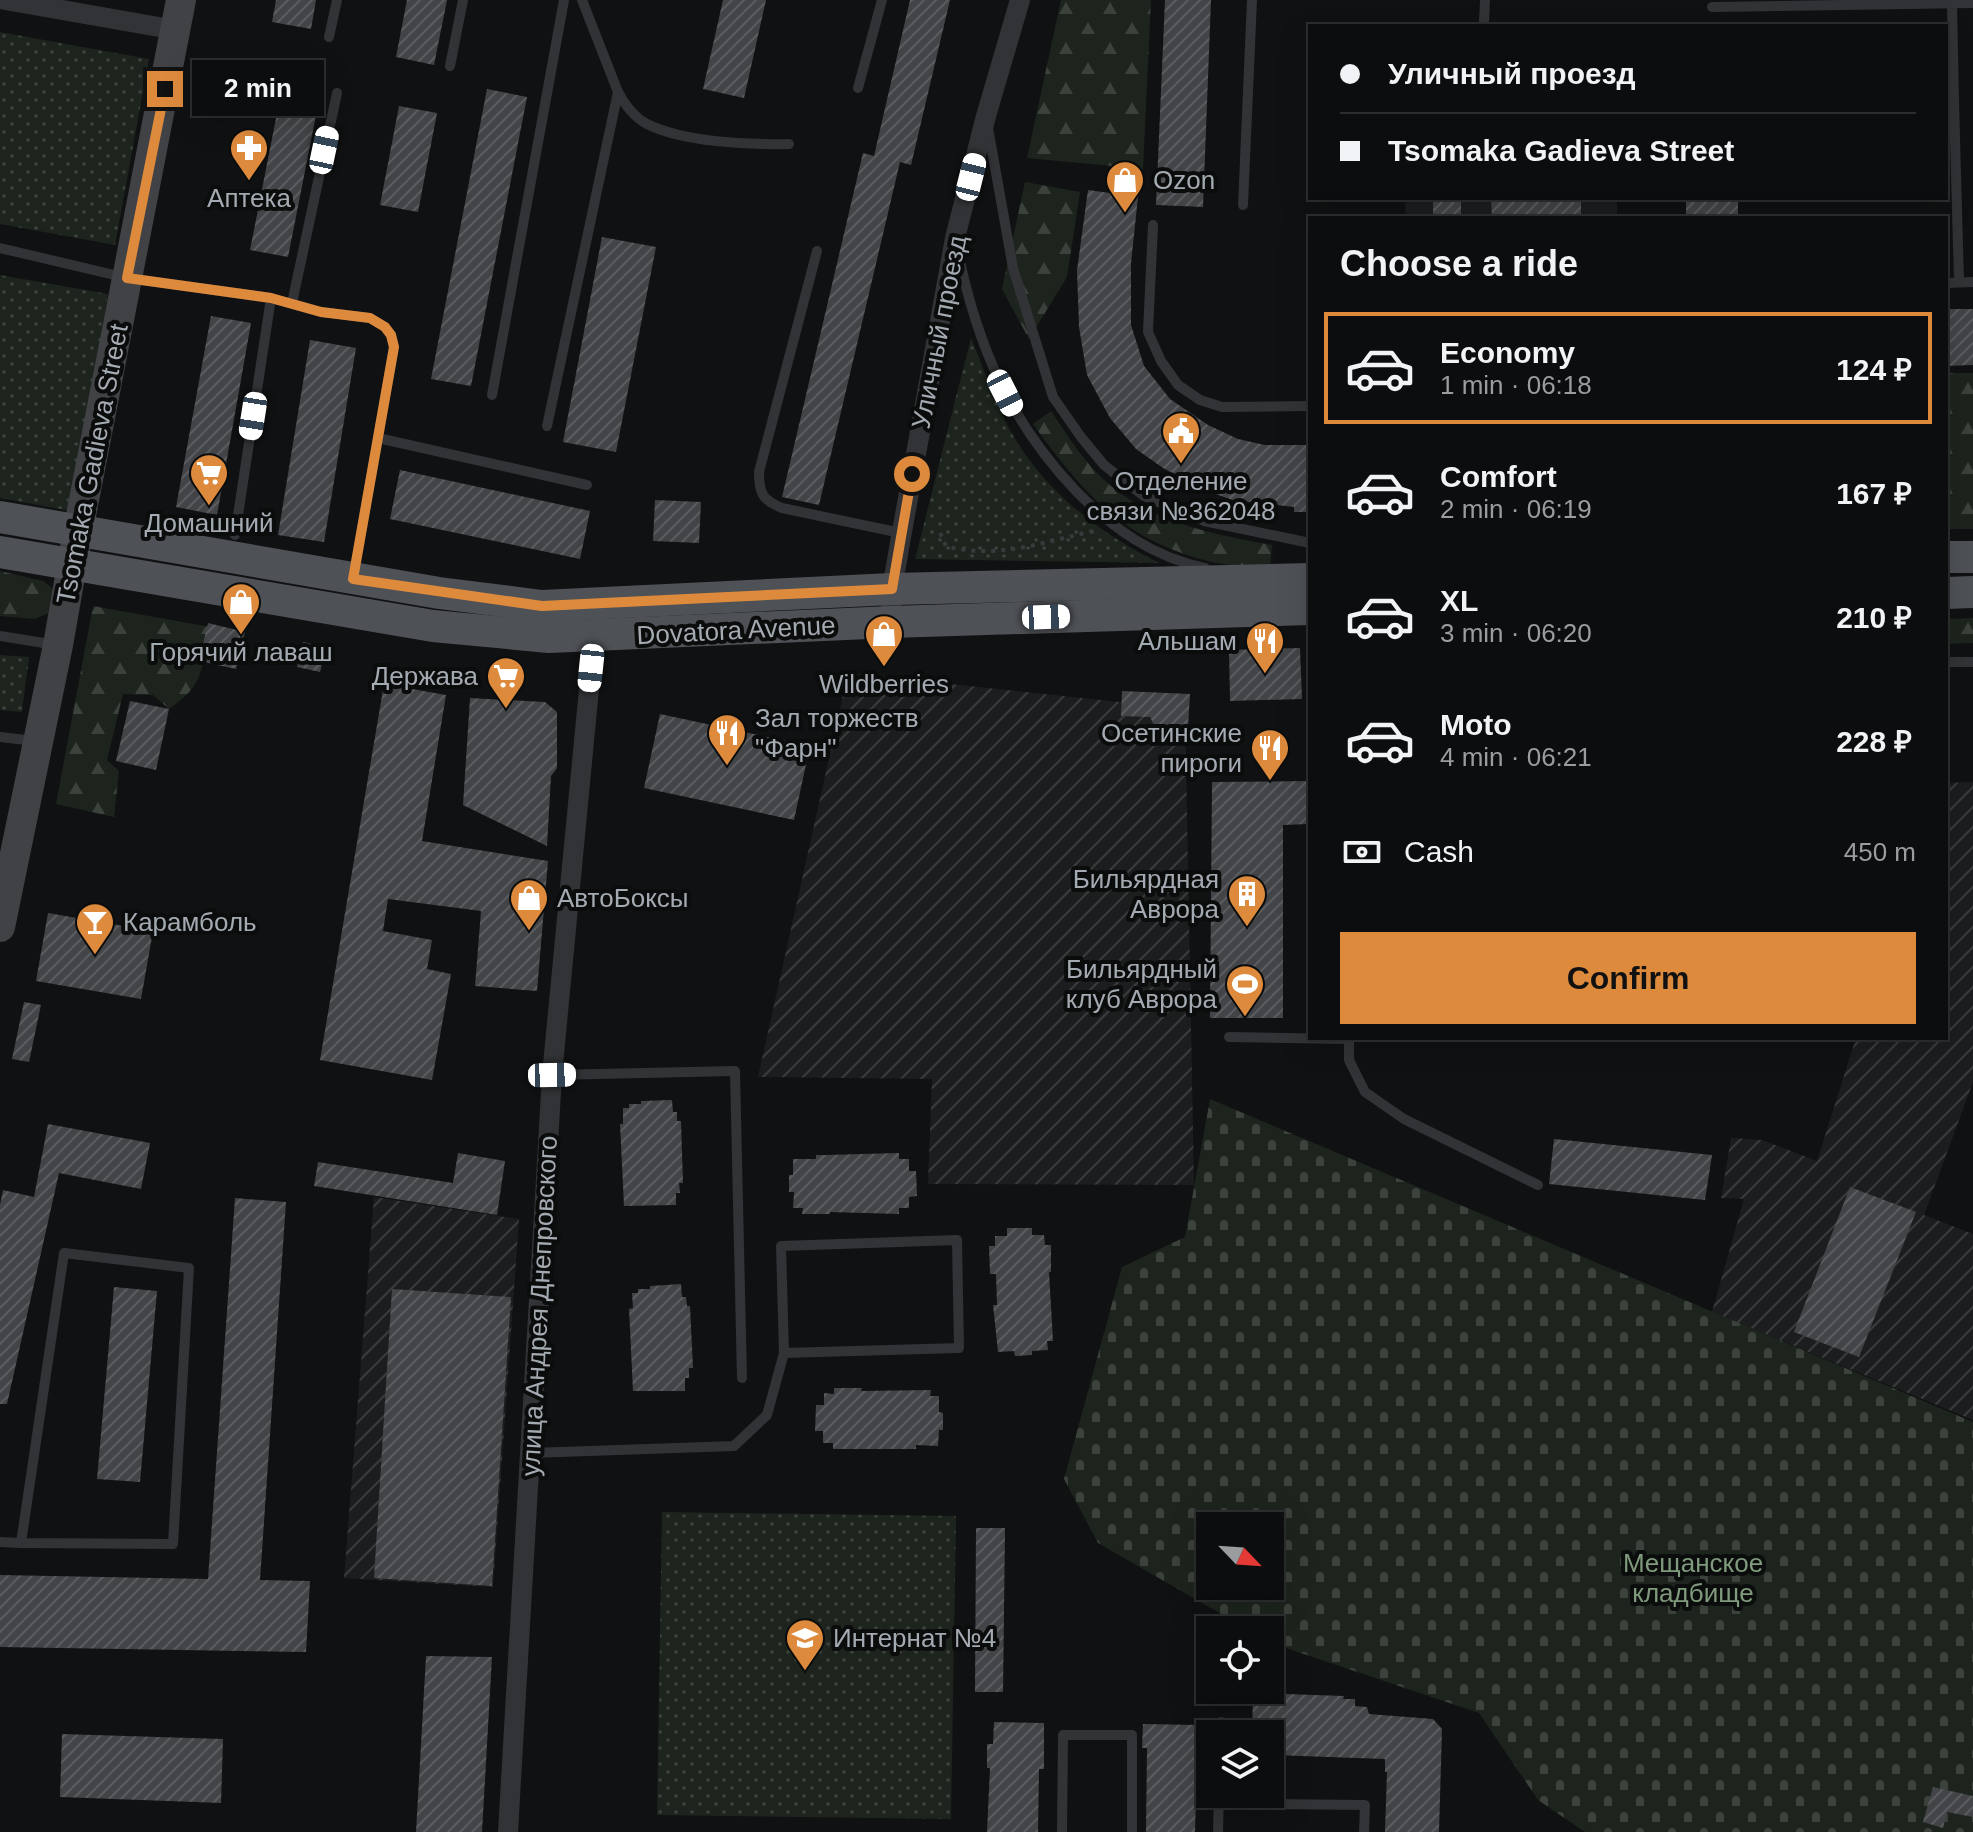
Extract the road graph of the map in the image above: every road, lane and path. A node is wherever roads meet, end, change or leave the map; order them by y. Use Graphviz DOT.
graph roads {
  1 [pos="5,0"];
  2 [pos="181,0"];
  3 [pos="337,0"];
  4 [pos="463,0"];
  5 [pos="564,0"];
  6 [pos="582,0"];
  7 [pos="882,0"];
  8 [pos="1020,0"];
  9 [pos="1252,0"];
  10 [pos="1485,0"];
  11 [pos="26,2"];
  12 [pos="1932,2"];
  13 [pos="1952,3"];
  14 [pos="1973,3"];
  15 [pos="1712,7"];
  16 [pos="1484,22"];
  17 [pos="176,30"];
  18 [pos="329,37"];
  19 [pos="450,66"];
  20 [pos="858,88"];
  21 [pos="618,92"];
  22 [pos="337,93"];
  23 [pos="1950,102"];
  24 [pos="986,116"];
  25 [pos="789,144"];
  26 [pos="1243,205"];
  27 [pos="1153,225"];
  28 [pos="955,238"];
  29 [pos="0,248"];
  30 [pos="817,251"];
  31 [pos="127,278"];
  32 [pos="1959,282"];
  33 [pos="1973,282"];
  34 [pos="1948,283"];
  35 [pos="271,298"];
  36 [pos="292,303"];
  37 [pos="492,395"];
  38 [pos="1308,406"];
  39 [pos="547,426"];
  40 [pos="378,438"];
  41 [pos="587,485"];
  42 [pos="0,517"];
  43 [pos="78,531"];
  44 [pos="1093,531"];
  45 [pos="901,533"];
  46 [pos="940,533"];
  47 [pos="235,535"];
  48 [pos="1308,543"];
  49 [pos="0,552"];
  50 [pos="1948,557"];
  51 [pos="1973,557"];
  52 [pos="72,564"];
  53 [pos="353,579"];
  54 [pos="1308,579"];
  55 [pos="1270,581"];
  56 [pos="892,589"];
  57 [pos="1973,592"];
  58 [pos="1948,593"];
  59 [pos="1308,609"];
  60 [pos="891,622"];
  61 [pos="0,636"];
  62 [pos="594,637"];
  63 [pos="58,645"];
  64 [pos="1948,662"];
  65 [pos="1973,662"];
  66 [pos="0,737"];
  67 [pos="37,742"];
  68 [pos="4,888"];
  69 [pos="0,927"];
  70 [pos="1229,1037"];
  71 [pos="1308,1038"];
  72 [pos="1349,1040"];
  73 [pos="552,1075"];
  74 [pos="1538,1185"];
  75 [pos="784,1353"];
  76 [pos="742,1378"];
  77 [pos="531,1453"];
  78 [pos="0,1542"];
  79 [pos="21,1543"];
  80 [pos="1284,1804"];
  81 [pos="1219,1808"];
  82 [pos="508,1832"];
  83 [pos="1062,1832"];
  84 [pos="1132,1832"];
  85 [pos="1218,1832"];
  86 [pos="1364,1832"];
  1 -- 11 [label="street"];
  2 -- 17 [label="main road, Tsomaka Gadieva Street"];
  3 -- 18 [label="lane"];
  4 -- 19 [label="lane"];
  5 -- 37 [label="lane"];
  6 -- 21 [label="lane"];
  7 -- 20 [label="lane"];
  8 -- 24 [label="street, Уличный проезд"];
  9 -- 26 [label="lane"];
  10 -- 16 [label="lane"];
  11 -- 17 [label="street"];
  12 -- 13 [label="lane"];
  12 -- 15 [label="lane"];
  13 -- 14 [label="lane"];
  13 -- 23 [label="lane"];
  17 -- 31 [label="main road, Tsomaka Gadieva Street"];
  21 -- 25 [label="lane"];
  21 -- 39 [label="lane"];
  22 -- 36 [label="lane"];
  23 -- 32 [label="lane"];
  24 -- 28 [label="street, Уличный проезд"];
  24 -- 48 [label="lane"];
  27 -- 38 [label="lane"];
  28 -- 45 [label="street, Уличный проезд"];
  28 -- 55 [label="lane"];
  29 -- 31 [label="lane"];
  30 -- 45 [label="lane"];
  31 -- 35 [label="lane"];
  31 -- 43 [label="main road, Tsomaka Gadieva Street"];
  32 -- 33 [label="lane"];
  32 -- 34 [label="lane"];
  35 -- 36 [label="lane"];
  35 -- 47 [label="lane"];
  36 -- 40 [label="lane"];
  40 -- 41 [label="lane"];
  40 -- 53 [label="lane"];
  42 -- 43 [label="main road, Dovatora Avenue"];
  43 -- 52 [label="main road, Tsomaka Gadieva Street"];
  43 -- 53 [label="main road, Dovatora Avenue"];
  44 -- 46 [label="path"];
  45 -- 56 [label="street, Уличный проезд"];
  49 -- 52 [label="main road, Dovatora Avenue"];
  50 -- 51 [label="main road"];
  52 -- 62 [label="main road, Dovatora Avenue"];
  52 -- 63 [label="main road, Tsomaka Gadieva Street"];
  53 -- 56 [label="main road, Dovatora Avenue"];
  54 -- 55 [label="main road, Dovatora Avenue"];
  55 -- 56 [label="main road, Dovatora Avenue"];
  56 -- 60 [label="street, Уличный проезд"];
  57 -- 58 [label="main road"];
  59 -- 60 [label="main road, Dovatora Avenue"];
  60 -- 62 [label="main road, Dovatora Avenue"];
  61 -- 63 [label="lane"];
  62 -- 73 [label="street, улица Андрея Днепровского"];
  63 -- 67 [label="main road, Tsomaka Gadieva Street"];
  64 -- 65 [label="lane"];
  66 -- 67 [label="lane"];
  67 -- 68 [label="main road, Tsomaka Gadieva Street"];
  68 -- 69 [label="main road, Tsomaka Gadieva Street"];
  70 -- 71 [label="lane"];
  72 -- 74 [label="lane"];
  73 -- 76 [label="lane"];
  73 -- 77 [label="street, улица Андрея Днепровского"];
  75 -- 75 [label="lane"];
  75 -- 77 [label="lane"];
  77 -- 82 [label="street, улица Андрея Днепровского"];
  78 -- 79 [label="lane"];
  79 -- 79 [label="lane"];
  80 -- 86 [label="lane"];
  81 -- 85 [label="lane"];
  83 -- 84 [label="lane"];
}
